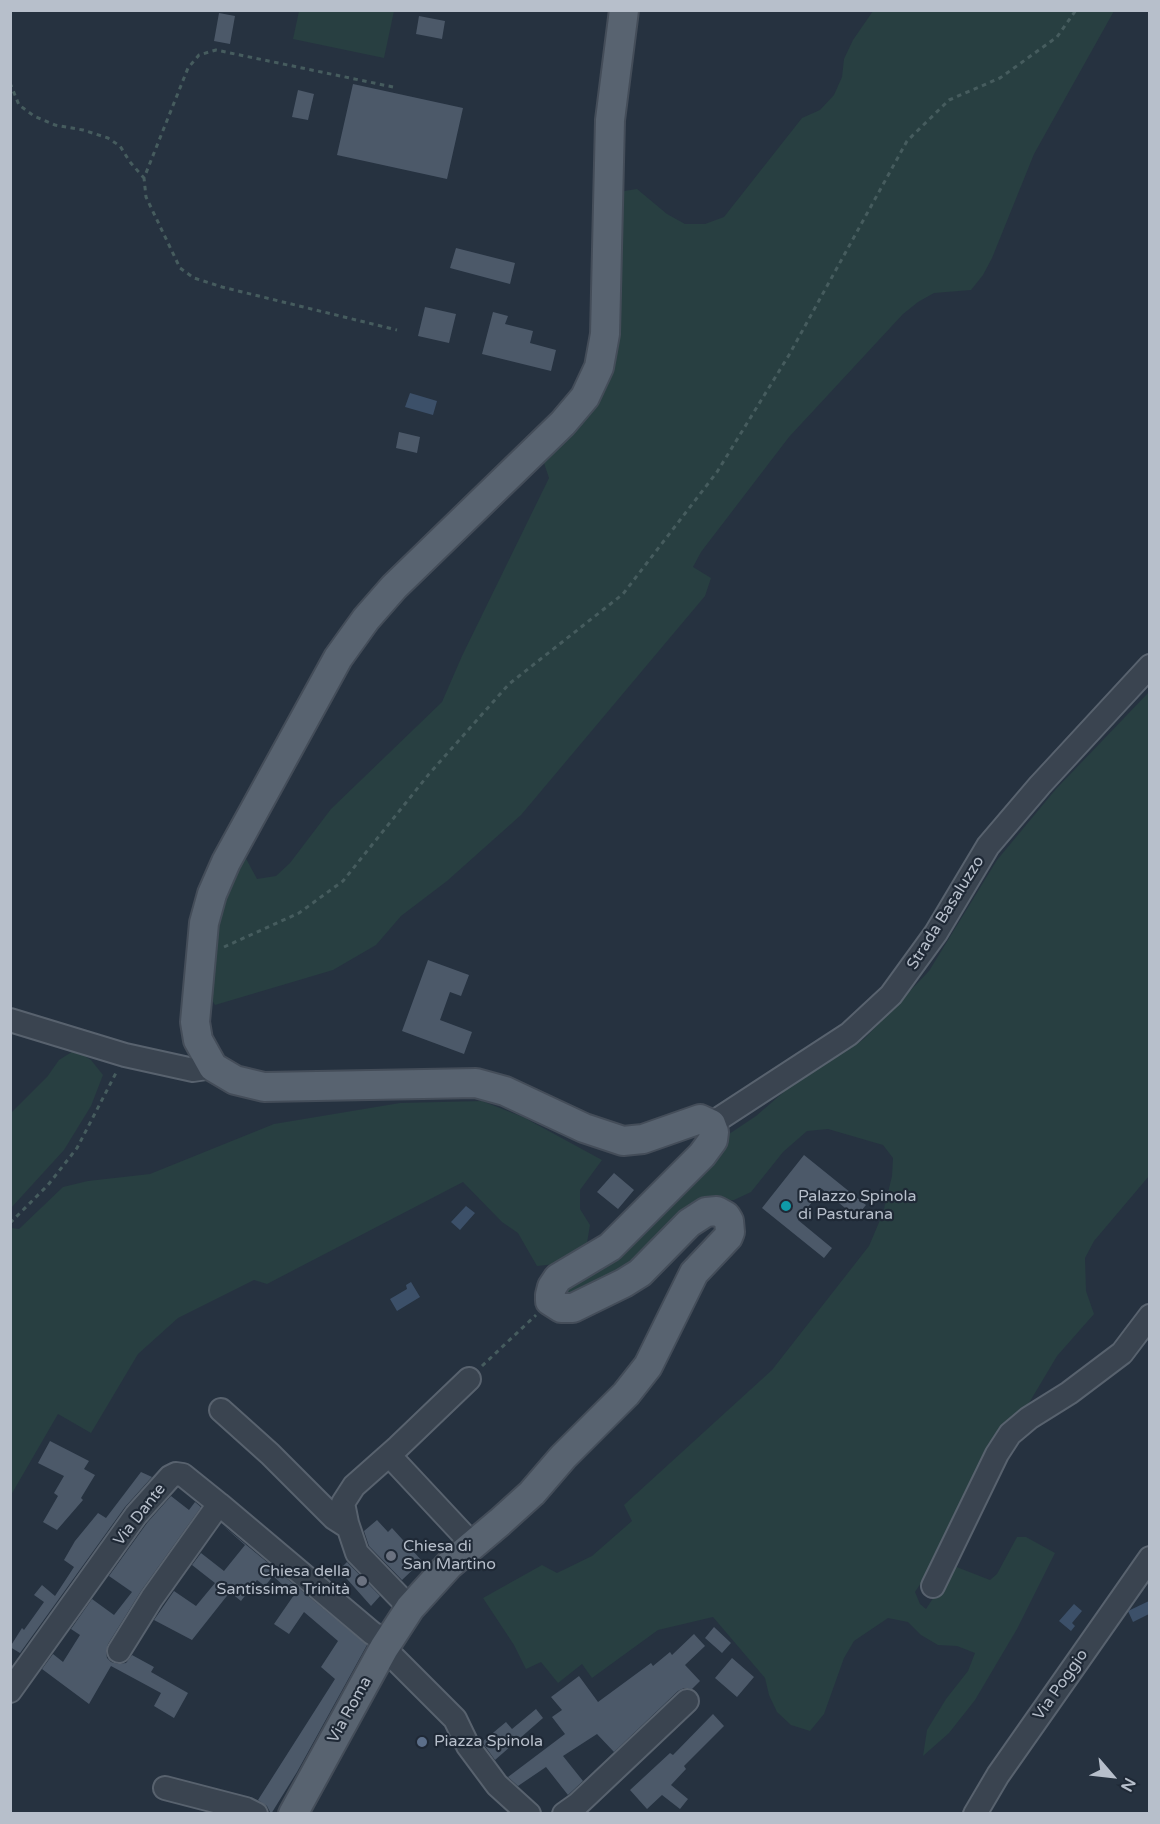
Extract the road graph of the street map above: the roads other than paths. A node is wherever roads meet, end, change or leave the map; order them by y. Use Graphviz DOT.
graph roads {
  1 [pos="624,10"];
  2 [pos="1149,666"];
  3 [pos="10,1020"];
  4 [pos="213,1067"];
  5 [pos="711,1124"];
  6 [pos="1149,1316"];
  7 [pos="469,1379"];
  8 [pos="221,1410"];
  9 [pos="389,1455"];
  10 [pos="219,1504"];
  11 [pos="348,1527"];
  12 [pos="473,1545"];
  13 [pos="1149,1558"];
  14 [pos="933,1586"];
  15 [pos="410,1608"];
  16 [pos="385,1645"];
  17 [pos="119,1651"];
  18 [pos="10,1690"];
  19 [pos="687,1701"];
  20 [pos="165,1788"];
  21 [pos="256,1814"];
  22 [pos="293,1814"];
  23 [pos="529,1814"];
  24 [pos="564,1814"];
  25 [pos="975,1814"];
  1 -- 4 [label="main road"];
  2 -- 5 [label="street, Strada Basaluzzo"];
  3 -- 4 [label="street"];
  4 -- 5 [label="main road"];
  5 -- 12 [label="main road, Via Roma"];
  6 -- 14 [label="street"];
  7 -- 9 [label="street"];
  8 -- 11 [label="street"];
  9 -- 11 [label="street"];
  9 -- 12 [label="street"];
  10 -- 16 [label="street, Via Dante"];
  10 -- 17 [label="street"];
  10 -- 18 [label="street, Via Dante"];
  11 -- 15 [label="street"];
  12 -- 15 [label="main road, Via Roma"];
  13 -- 25 [label="street, Via Poggio"];
  15 -- 16 [label="main road, Via Roma"];
  16 -- 22 [label="main road, Via Roma"];
  16 -- 23 [label="street, Via Dante"];
  19 -- 24 [label="street"];
  20 -- 21 [label="street"];
}
